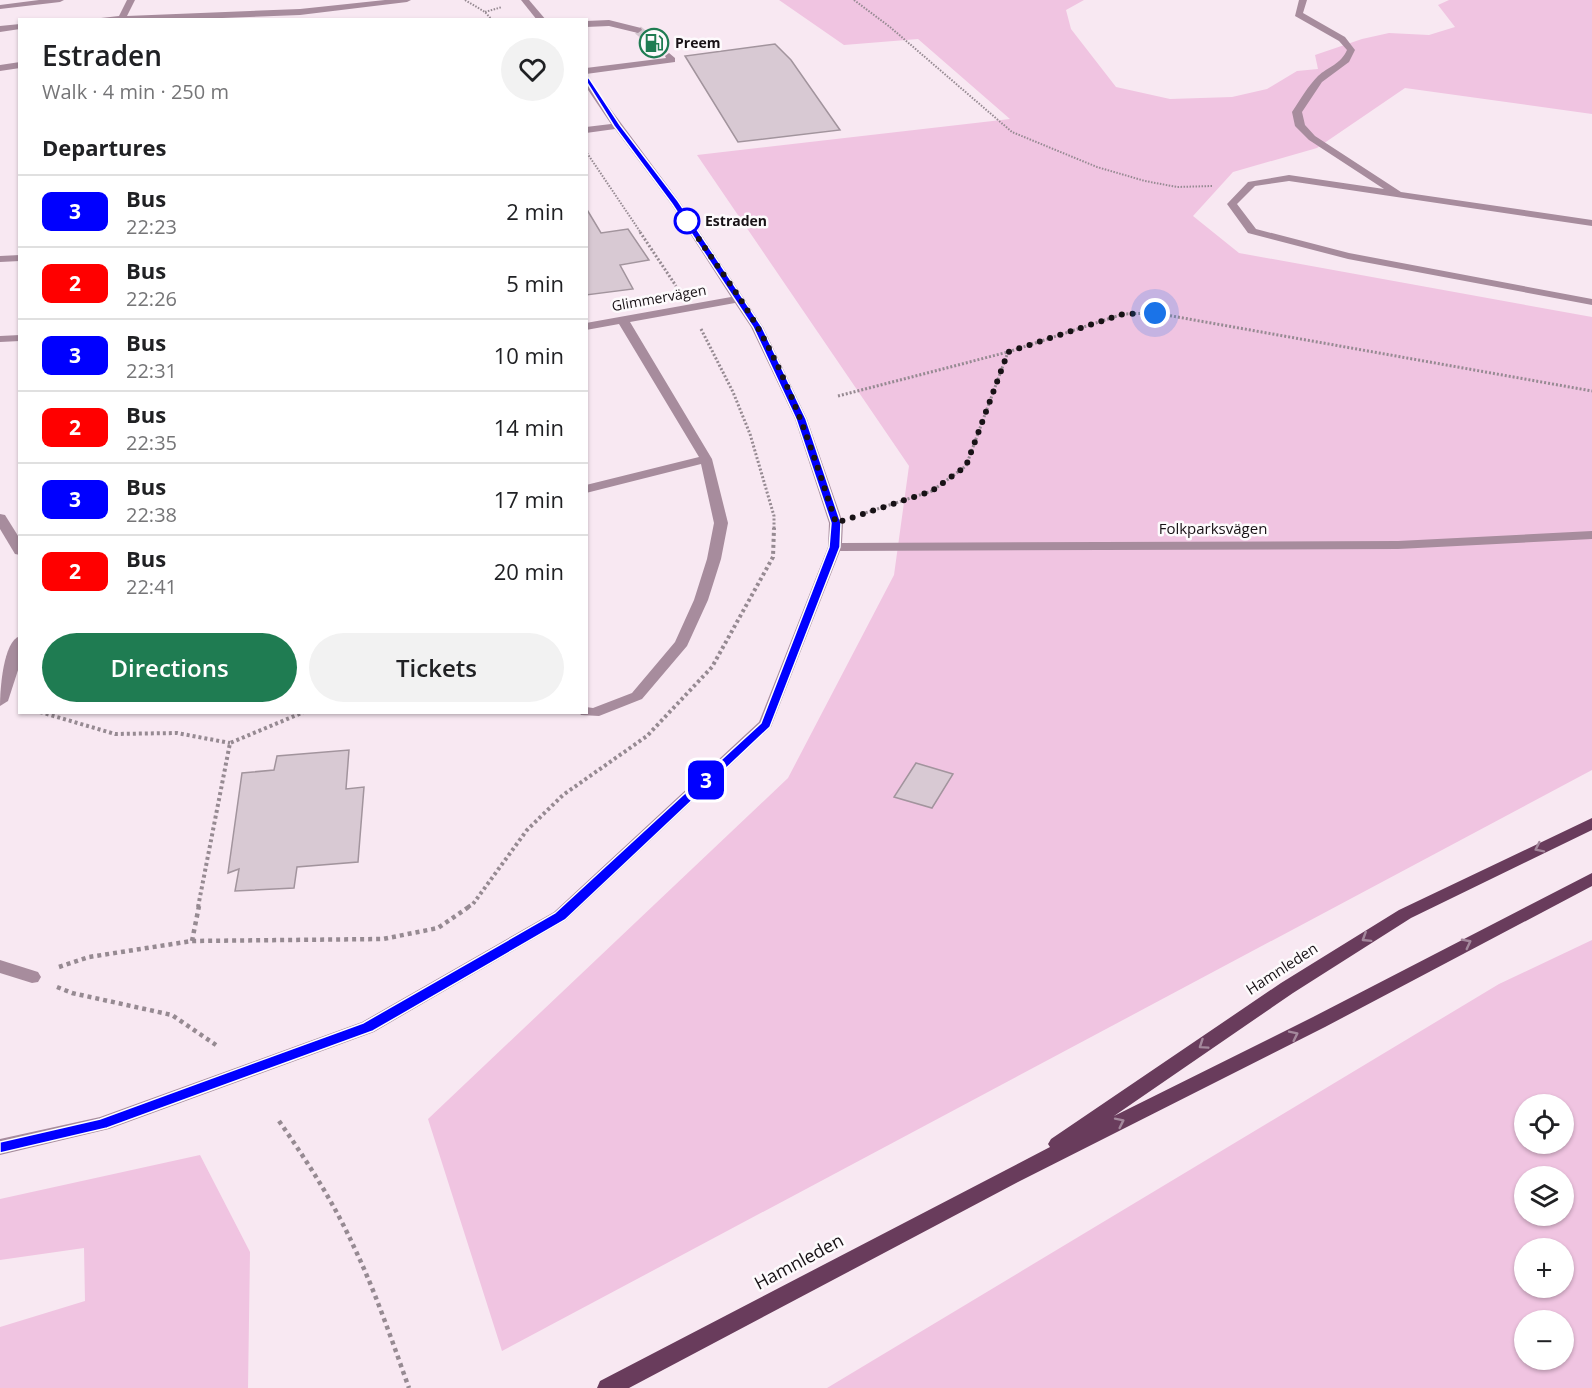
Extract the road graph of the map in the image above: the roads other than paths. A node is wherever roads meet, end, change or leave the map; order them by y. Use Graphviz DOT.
graph roads {
  1 [pos="60,0"];
  2 [pos="131,0"];
  3 [pos="300,0"];
  4 [pos="407,0"];
  5 [pos="525,0"];
  6 [pos="1303,0"];
  7 [pos="0,7"];
  8 [pos="300,12"];
  9 [pos="121,18"];
  10 [pos="540,18"];
  11 [pos="588,24"];
  12 [pos="18,26"];
  13 [pos="0,29"];
  14 [pos="638,30"];
  15 [pos="669,56"];
  16 [pos="18,65"];
  17 [pos="0,68"];
  18 [pos="588,71"];
  19 [pos="588,82"];
  20 [pos="617,126"];
  21 [pos="588,130"];
  22 [pos="1399,195"];
  23 [pos="1592,223"];
  24 [pos="18,258"];
  25 [pos="0,259"];
  26 [pos="738,298"];
  27 [pos="1592,302"];
  28 [pos="622,320"];
  29 [pos="588,327"];
  30 [pos="18,338"];
  31 [pos="0,339"];
  32 [pos="706,459"];
  33 [pos="588,488"];
  34 [pos="0,518"];
  35 [pos="1592,535"];
  36 [pos="835,547"];
  37 [pos="18,548"];
  38 [pos="18,646"];
  39 [pos="0,701"];
  40 [pos="588,712"];
  41 [pos="1592,823"];
  42 [pos="1592,879"];
  43 [pos="0,966"];
  44 [pos="32,977"];
  45 [pos="0,1147"];
  46 [pos="1011,1176"];
  47 [pos="608,1388"];
  1 -- 7 [label="street"];
  2 -- 9 [label="street"];
  3 -- 8 [label="street"];
  4 -- 8 [label="street"];
  5 -- 10 [label="street"];
  6 -- 22 [label="street"];
  8 -- 9 [label="street"];
  11 -- 14 [label="street"];
  12 -- 13 [label="street"];
  15 -- 18 [label="street"];
  16 -- 17 [label="street"];
  19 -- 20 [label="street"];
  20 -- 21 [label="street"];
  20 -- 26 [label="street"];
  22 -- 23 [label="street"];
  22 -- 27 [label="street"];
  24 -- 25 [label="street"];
  26 -- 28 [label="street, Glimmervägen"];
  26 -- 36 [label="street"];
  28 -- 29 [label="street, Glimmervägen"];
  28 -- 32 [label="street"];
  30 -- 31 [label="street"];
  32 -- 33 [label="street"];
  32 -- 40 [label="street"];
  34 -- 37 [label="street"];
  35 -- 36 [label="street, Folkparksvägen"];
  36 -- 45 [label="street"];
  38 -- 39 [label="street"];
  41 -- 46 [label="main road, Hamnleden, one-way"];
  46 -- 42 [label="main road, Hamnleden, one-way"];
  43 -- 44 [label="street"];
  46 -- 47 [label="main road, Hamnleden"];
}
